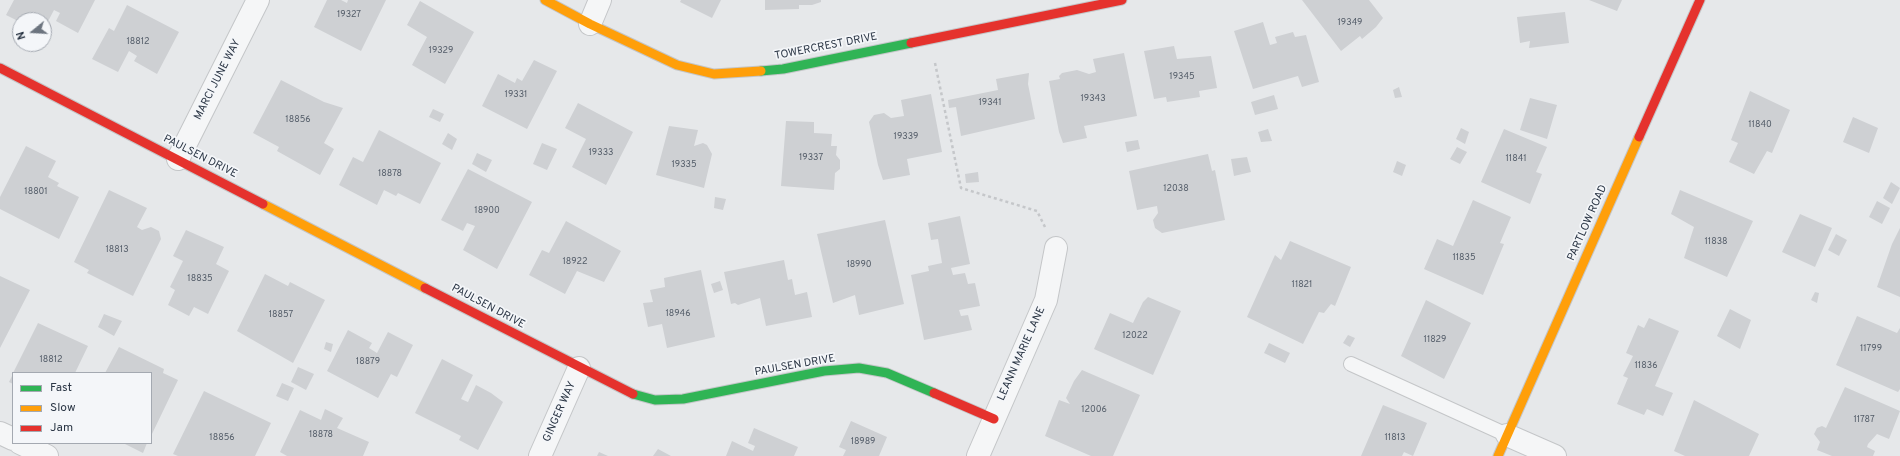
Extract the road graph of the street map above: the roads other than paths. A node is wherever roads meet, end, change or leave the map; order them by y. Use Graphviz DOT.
graph roads {
  1 [pos="258,0"];
  2 [pos="545,0"];
  3 [pos="600,0"];
  4 [pos="1122,0"];
  5 [pos="1700,0"];
  6 [pos="590,24"];
  7 [pos="0,68"];
  8 [pos="178,159"];
  9 [pos="1056,248"];
  10 [pos="1352,364"];
  11 [pos="579,368"];
  12 [pos="994,419"];
  13 [pos="0,433"];
  14 [pos="1507,435"];
  15 [pos="12,439"];
  16 [pos="22,444"];
  17 [pos="47,456"];
  18 [pos="540,456"];
  19 [pos="978,456"];
  20 [pos="1498,456"];
  21 [pos="1555,456"];
  1 -- 8 [label="street, MARCI JUNE WAY"];
  2 -- 6 [label="street, TOWERCREST DRIVE"];
  3 -- 6 [label="street"];
  4 -- 6 [label="street, TOWERCREST DRIVE"];
  5 -- 14 [label="street, PARTLOW ROAD"];
  7 -- 8 [label="street, PAULSEN DRIVE"];
  8 -- 11 [label="street, PAULSEN DRIVE"];
  9 -- 12 [label="street, LEANN MARIE LANE"];
  10 -- 14 [label="lane"];
  11 -- 12 [label="street, PAULSEN DRIVE"];
  11 -- 18 [label="street, GINGER WAY"];
  12 -- 19 [label="street, LEANN MARIE LANE"];
  13 -- 15 [label="street"];
  14 -- 20 [label="street, PARTLOW ROAD"];
  14 -- 21 [label="street"];
  16 -- 17 [label="street"];
}
